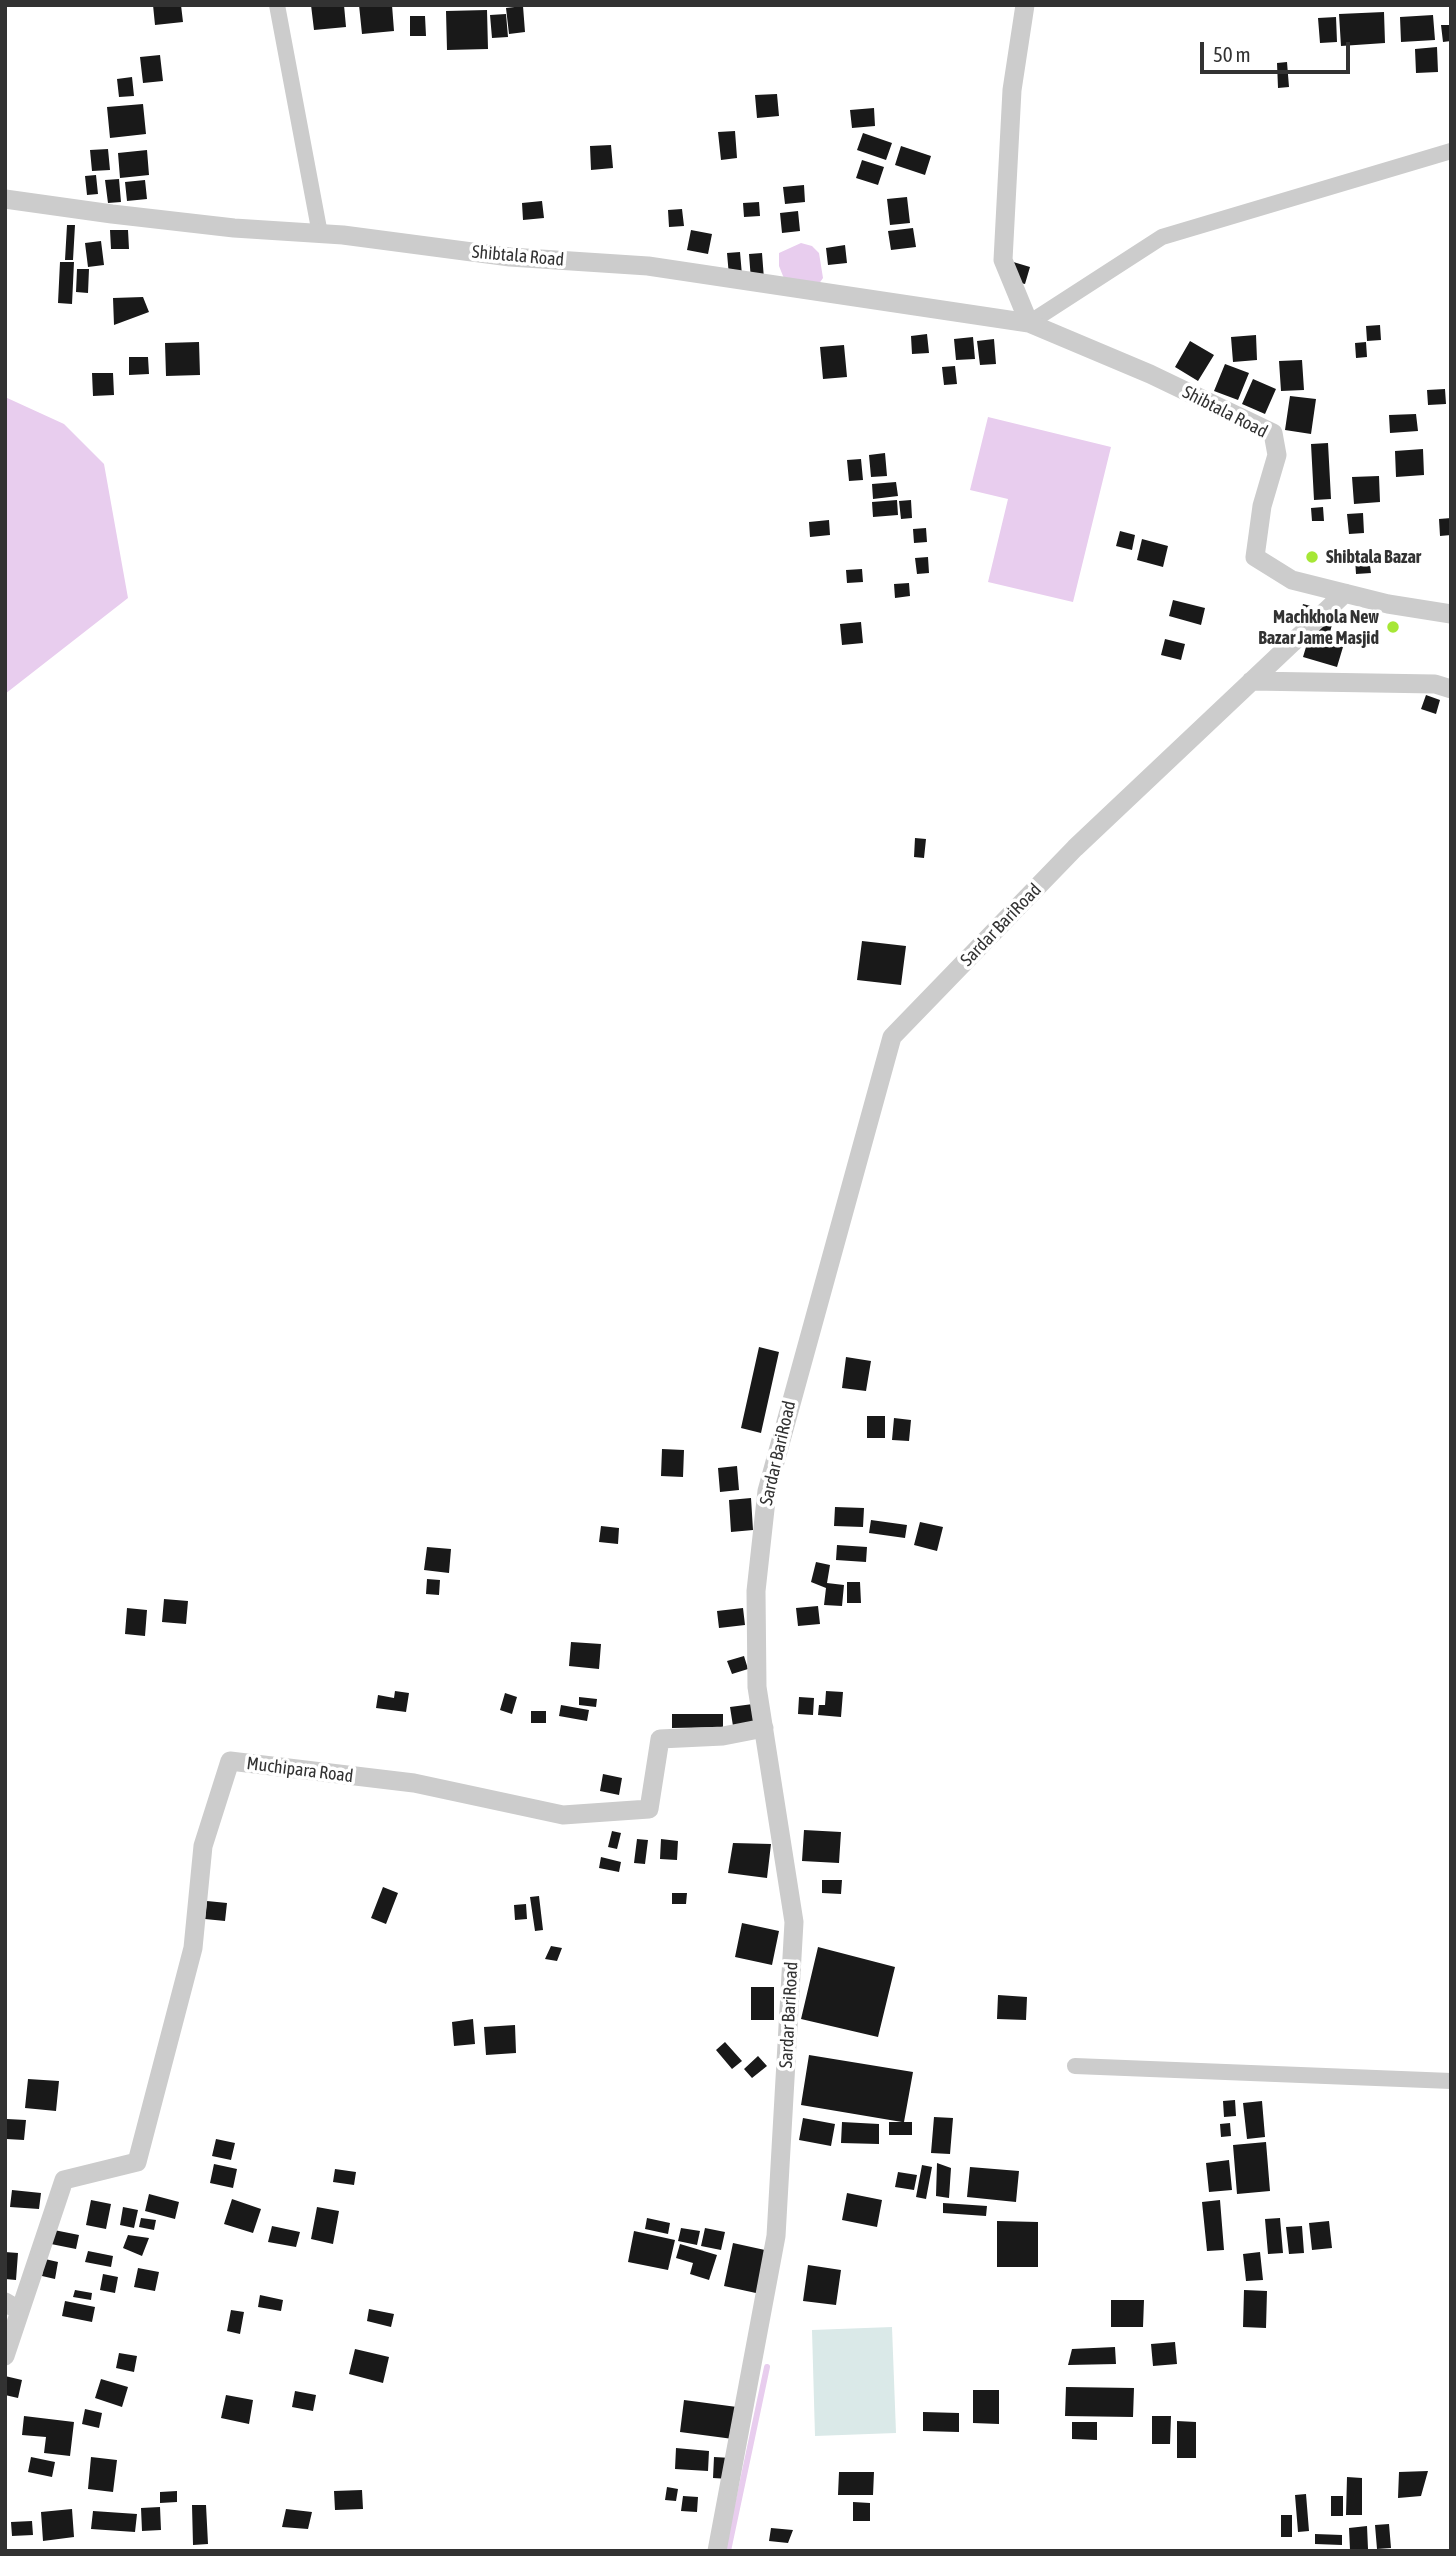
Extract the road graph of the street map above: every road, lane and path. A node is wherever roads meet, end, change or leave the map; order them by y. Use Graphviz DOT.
graph roads {
  1 [pos="277,5"];
  2 [pos="1025,5"];
  3 [pos="1451,151"];
  4 [pos="5,199"];
  5 [pos="320,234"];
  6 [pos="1029,323"];
  7 [pos="1345,593"];
  8 [pos="1451,614"];
  9 [pos="1251,681"];
  10 [pos="1451,689"];
  11 [pos="764,1728"];
  12 [pos="1075,2066"];
  13 [pos="1451,2081"];
  14 [pos="13,2306"];
  15 [pos="5,2356"];
  16 [pos="717,2551"];
  1 -- 5 [label="street"];
  2 -- 6 [label="street"];
  3 -- 6 [label="street"];
  4 -- 5 [label="street, Shibtala Road"];
  5 -- 6 [label="street, Shibtala Road"];
  6 -- 7 [label="street, Shibtala Road"];
  7 -- 8 [label="street, Shibtala Road"];
  7 -- 9 [label="street, Sardar BariRoad"];
  9 -- 10 [label="street"];
  9 -- 11 [label="street, Sardar BariRoad"];
  11 -- 14 [label="street, Muchipara Road"];
  11 -- 16 [label="street, Sardar BariRoad"];
  12 -- 13 [label="street"];
  14 -- 15 [label="street, Muchipara Road"];
}
